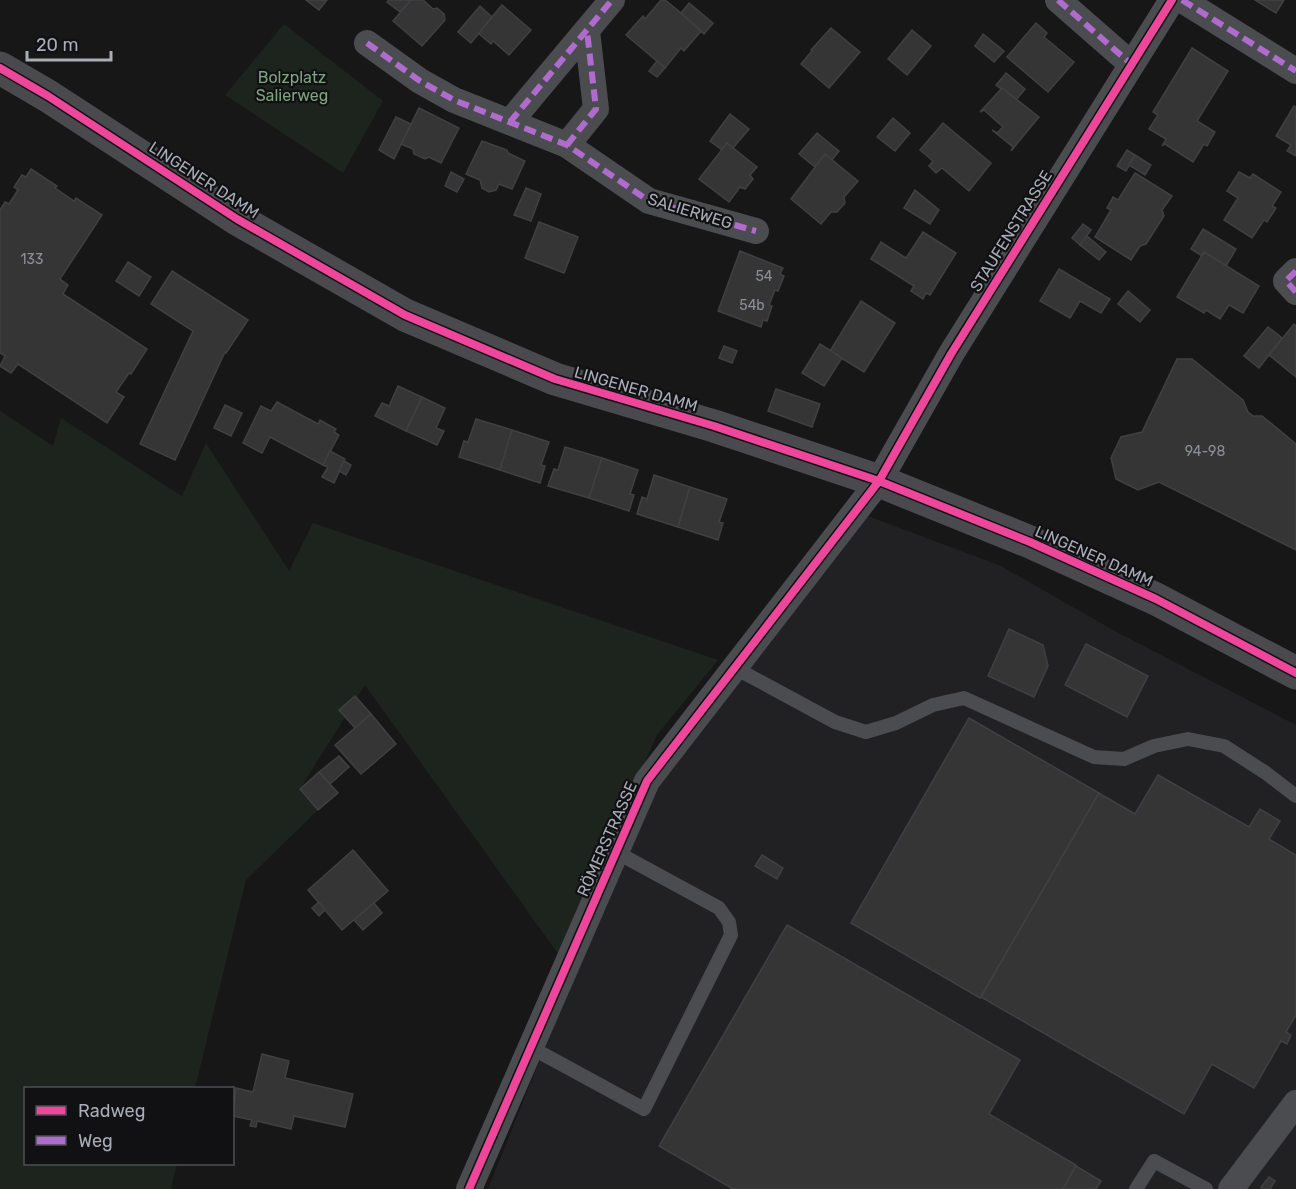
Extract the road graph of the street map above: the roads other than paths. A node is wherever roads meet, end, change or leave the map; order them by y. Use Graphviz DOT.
graph roads {
  1 [pos="612,0"];
  2 [pos="1058,0"];
  3 [pos="1173,0"];
  4 [pos="1182,0"];
  5 [pos="587,31"];
  6 [pos="367,43"];
  7 [pos="1131,64"];
  8 [pos="0,68"];
  9 [pos="1296,71"];
  10 [pos="510,122"];
  11 [pos="567,145"];
  12 [pos="756,231"];
  13 [pos="1296,271"];
  14 [pos="1296,292"];
  15 [pos="879,481"];
  16 [pos="735,668"];
  17 [pos="1296,673"];
  18 [pos="1296,796"];
  19 [pos="616,852"];
  20 [pos="530,1047"];
  21 [pos="1296,1103"];
  22 [pos="469,1189"];
  23 [pos="1136,1189"];
  24 [pos="1206,1189"];
  25 [pos="1231,1189"];
  1 -- 5 [label="street"];
  2 -- 7 [label="street"];
  3 -- 7 [label="street, STAUFENSTRASSE"];
  4 -- 9 [label="street"];
  5 -- 10 [label="street"];
  5 -- 11 [label="street"];
  6 -- 10 [label="street, SALIERWEG"];
  7 -- 15 [label="street, STAUFENSTRASSE"];
  8 -- 15 [label="main road, LINGENER DAMM"];
  10 -- 11 [label="street, SALIERWEG"];
  11 -- 12 [label="street, SALIERWEG"];
  13 -- 14 [label="street"];
  15 -- 16 [label="street, RÖMERSTRASSE"];
  15 -- 17 [label="main road, LINGENER DAMM"];
  16 -- 18 [label="lane"];
  16 -- 19 [label="street, RÖMERSTRASSE"];
  19 -- 20 [label="street, RÖMERSTRASSE"];
  19 -- 20 [label="lane"];
  20 -- 22 [label="street, RÖMERSTRASSE"];
  21 -- 25 [label="street"];
  23 -- 24 [label="lane"];
}
